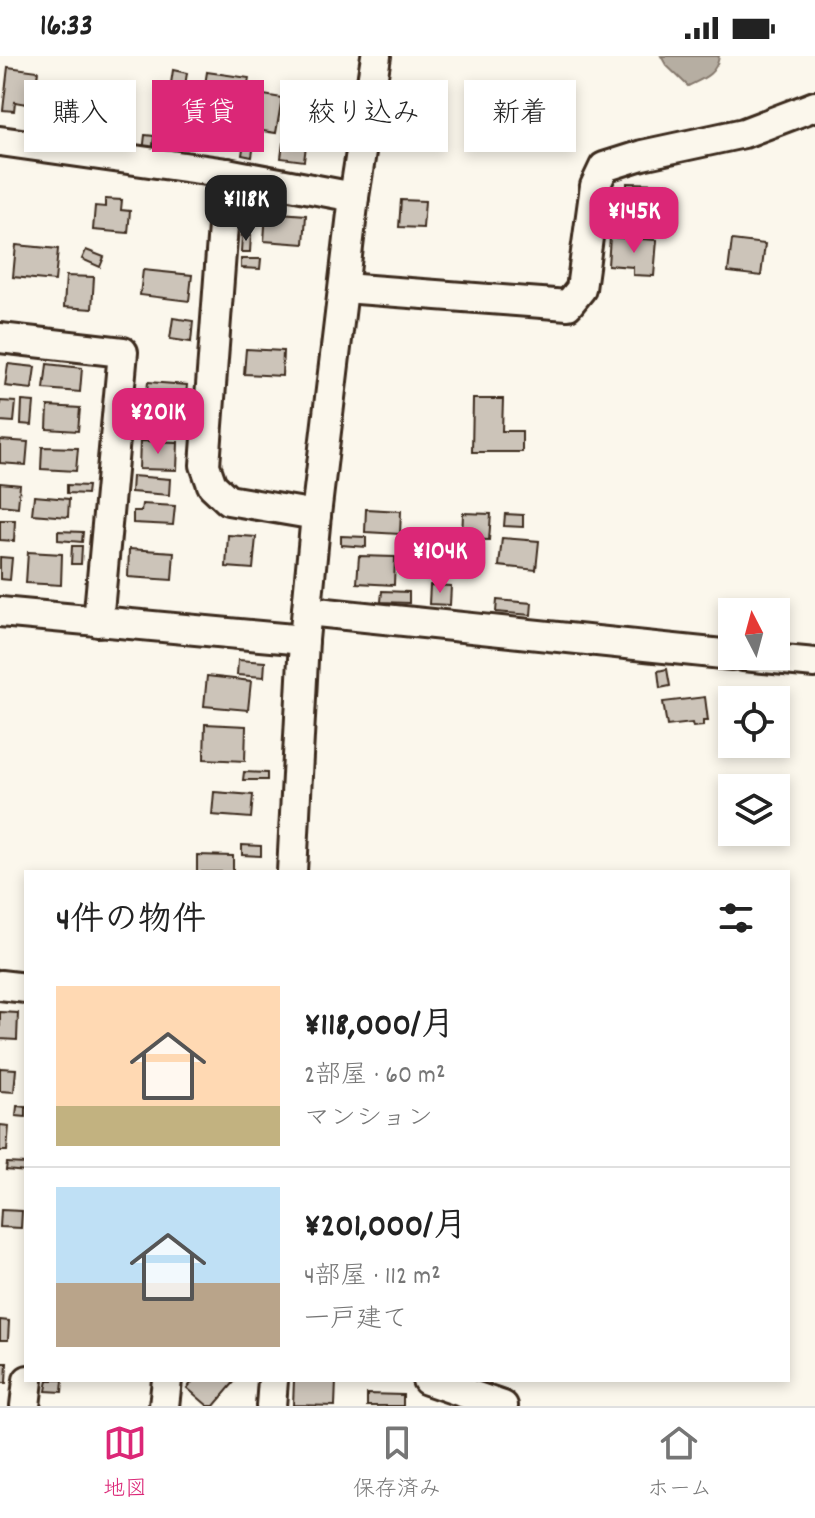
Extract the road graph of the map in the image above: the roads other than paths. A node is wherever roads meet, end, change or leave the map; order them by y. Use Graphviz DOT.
graph roads {
  1 [pos="376,56"];
  2 [pos="815,106"];
  3 [pos="0,141"];
  4 [pos="227,173"];
  5 [pos="354,197"];
  6 [pos="344,288"];
  7 [pos="0,338"];
  8 [pos="316,515"];
  9 [pos="307,611"];
  10 [pos="0,612"];
  11 [pos="98,622"];
  12 [pos="304,640"];
  13 [pos="718,654"];
  14 [pos="790,661"];
  15 [pos="815,663"];
  16 [pos="292,870"];
  17 [pos="0,985"];
  18 [pos="24,988"];
  19 [pos="28,1382"];
  20 [pos="167,1382"];
  21 [pos="273,1382"];
  22 [pos="440,1391"];
  23 [pos="25,1406"];
  24 [pos="164,1406"];
  25 [pos="271,1406"];
  26 [pos="503,1406"];
  1 -- 5 [label="street"];
  2 -- 6 [label="street"];
  3 -- 4 [label="street"];
  4 -- 5 [label="street"];
  4 -- 8 [label="street"];
  5 -- 6 [label="street"];
  6 -- 8 [label="street"];
  7 -- 11 [label="street"];
  8 -- 9 [label="street"];
  9 -- 12 [label="street"];
  9 -- 13 [label="street"];
  10 -- 11 [label="street"];
  11 -- 12 [label="street"];
  12 -- 16 [label="street"];
  14 -- 15 [label="street"];
  17 -- 18 [label="street"];
  19 -- 23 [label="street"];
  20 -- 24 [label="street"];
  21 -- 25 [label="street"];
  22 -- 26 [label="street"];
}
